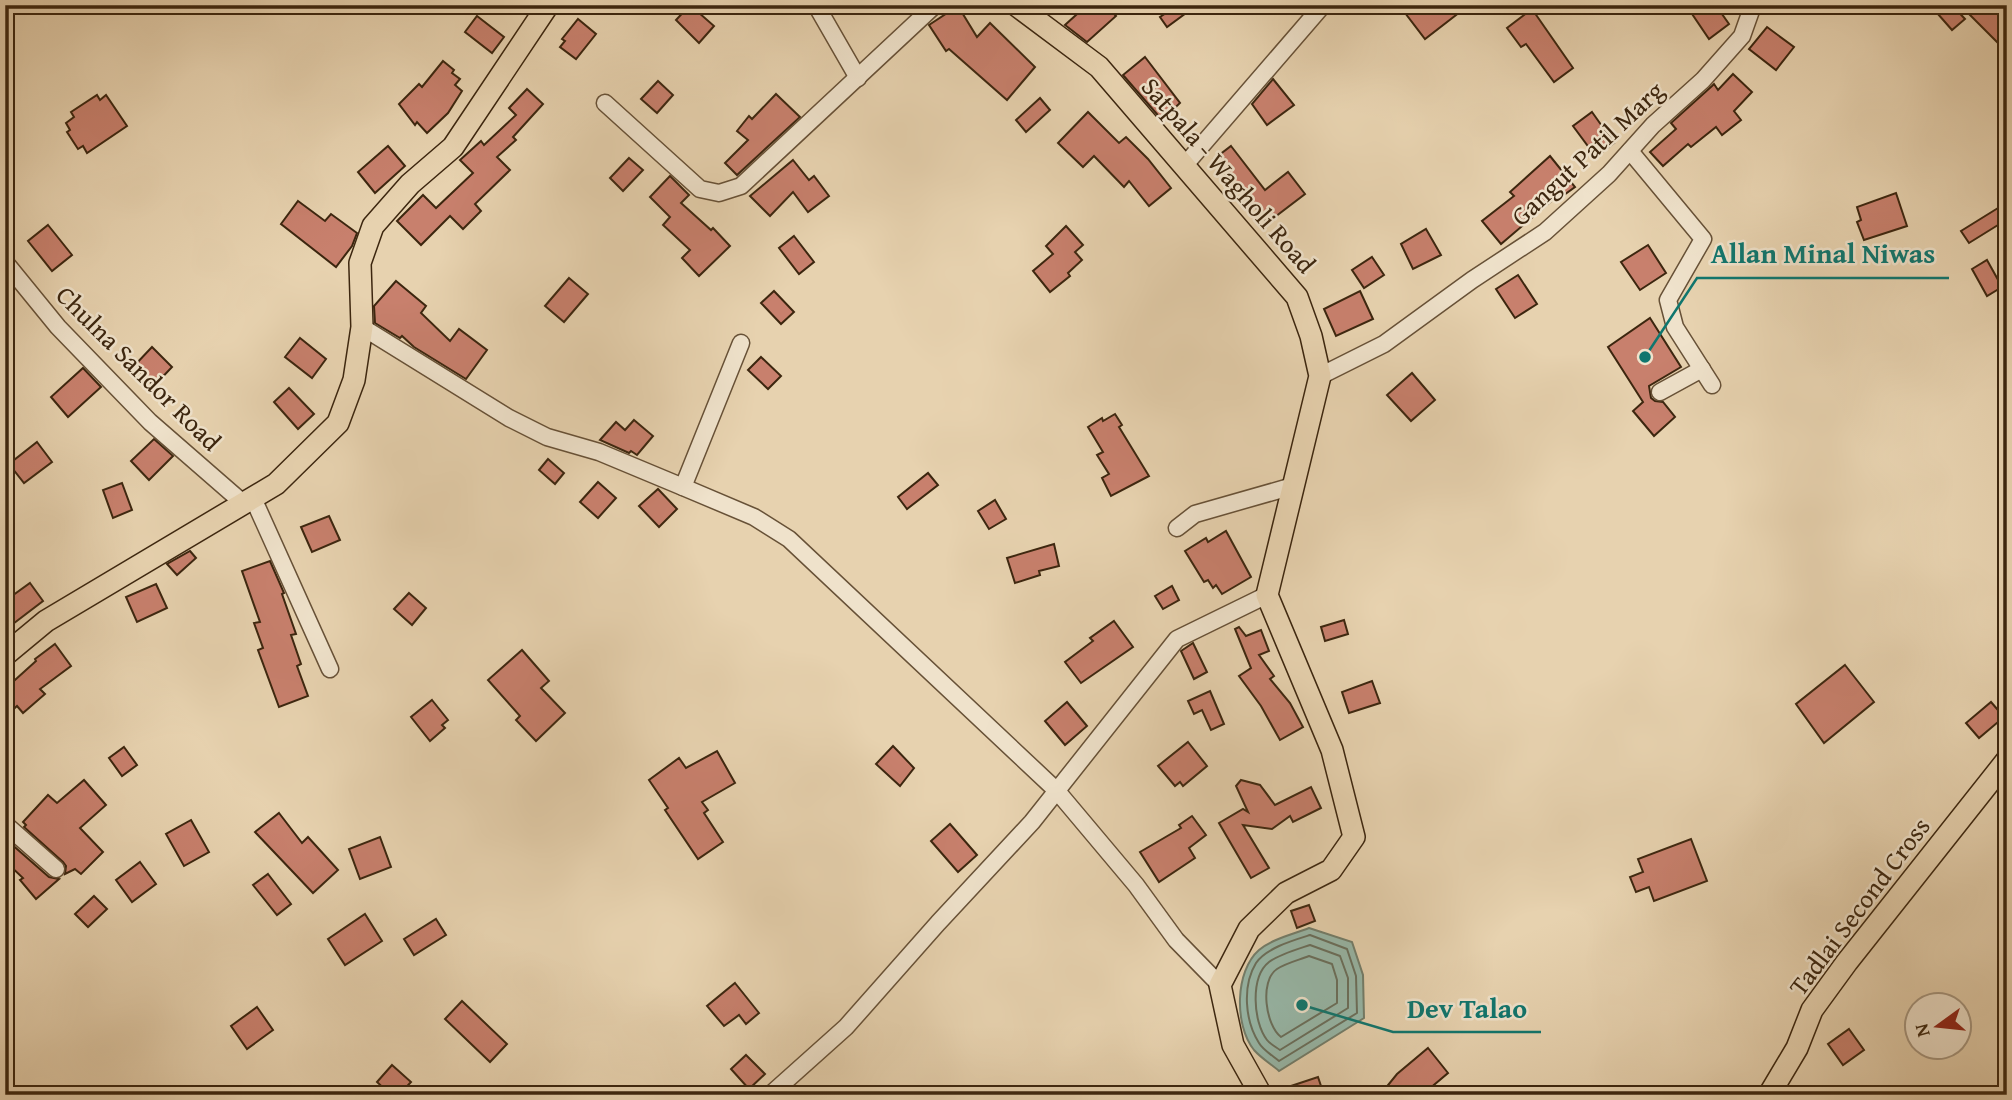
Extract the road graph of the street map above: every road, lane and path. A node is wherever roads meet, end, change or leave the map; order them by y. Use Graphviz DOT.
graph roads {
  1 [pos="548,5"];
  2 [pos="816,5"];
  3 [pos="936,5"];
  4 [pos="1323,5"];
  5 [pos="1753,5"];
  6 [pos="1020,7"];
  7 [pos="858,78"];
  8 [pos="605,103"];
  9 [pos="1630,151"];
  10 [pos="1184,166"];
  11 [pos="5,262"];
  12 [pos="362,327"];
  13 [pos="741,343"];
  14 [pos="1702,369"];
  15 [pos="1320,376"];
  16 [pos="1712,385"];
  17 [pos="1660,393"];
  18 [pos="1293,486"];
  19 [pos="683,487"];
  20 [pos="248,501"];
  21 [pos="1177,528"];
  22 [pos="1267,595"];
  23 [pos="5,655"];
  24 [pos="330,669"];
  25 [pos="2007,760"];
  26 [pos="1057,791"];
  27 [pos="5,824"];
  28 [pos="56,869"];
  29 [pos="1220,985"];
  30 [pos="770,1095"];
  31 [pos="1261,1095"];
  32 [pos="1769,1095"];
  1 -- 12 [label="main road"];
  2 -- 7 [label="street"];
  3 -- 7 [label="street"];
  4 -- 10 [label="street"];
  5 -- 9 [label="street, Gangut Patil Marg"];
  6 -- 10 [label="main road, Satpala - Wagholi Road"];
  7 -- 8 [label="street"];
  9 -- 14 [label="street"];
  9 -- 15 [label="street, Gangut Patil Marg"];
  10 -- 15 [label="main road, Satpala - Wagholi Road"];
  11 -- 20 [label="street, Chulna Sandor Road"];
  12 -- 19 [label="street"];
  12 -- 20 [label="main road"];
  13 -- 19 [label="street"];
  14 -- 16 [label="street"];
  14 -- 17 [label="street"];
  15 -- 18 [label="main road, Satpala - Wagholi Road"];
  18 -- 21 [label="street"];
  18 -- 22 [label="main road, Satpala - Wagholi Road"];
  19 -- 26 [label="street"];
  20 -- 23 [label="main road"];
  20 -- 24 [label="street"];
  22 -- 26 [label="street"];
  22 -- 29 [label="main road"];
  25 -- 32 [label="main road, Tadlai Second Cross"];
  26 -- 29 [label="street"];
  26 -- 30 [label="street"];
  27 -- 28 [label="street"];
  29 -- 31 [label="main road"];
}
